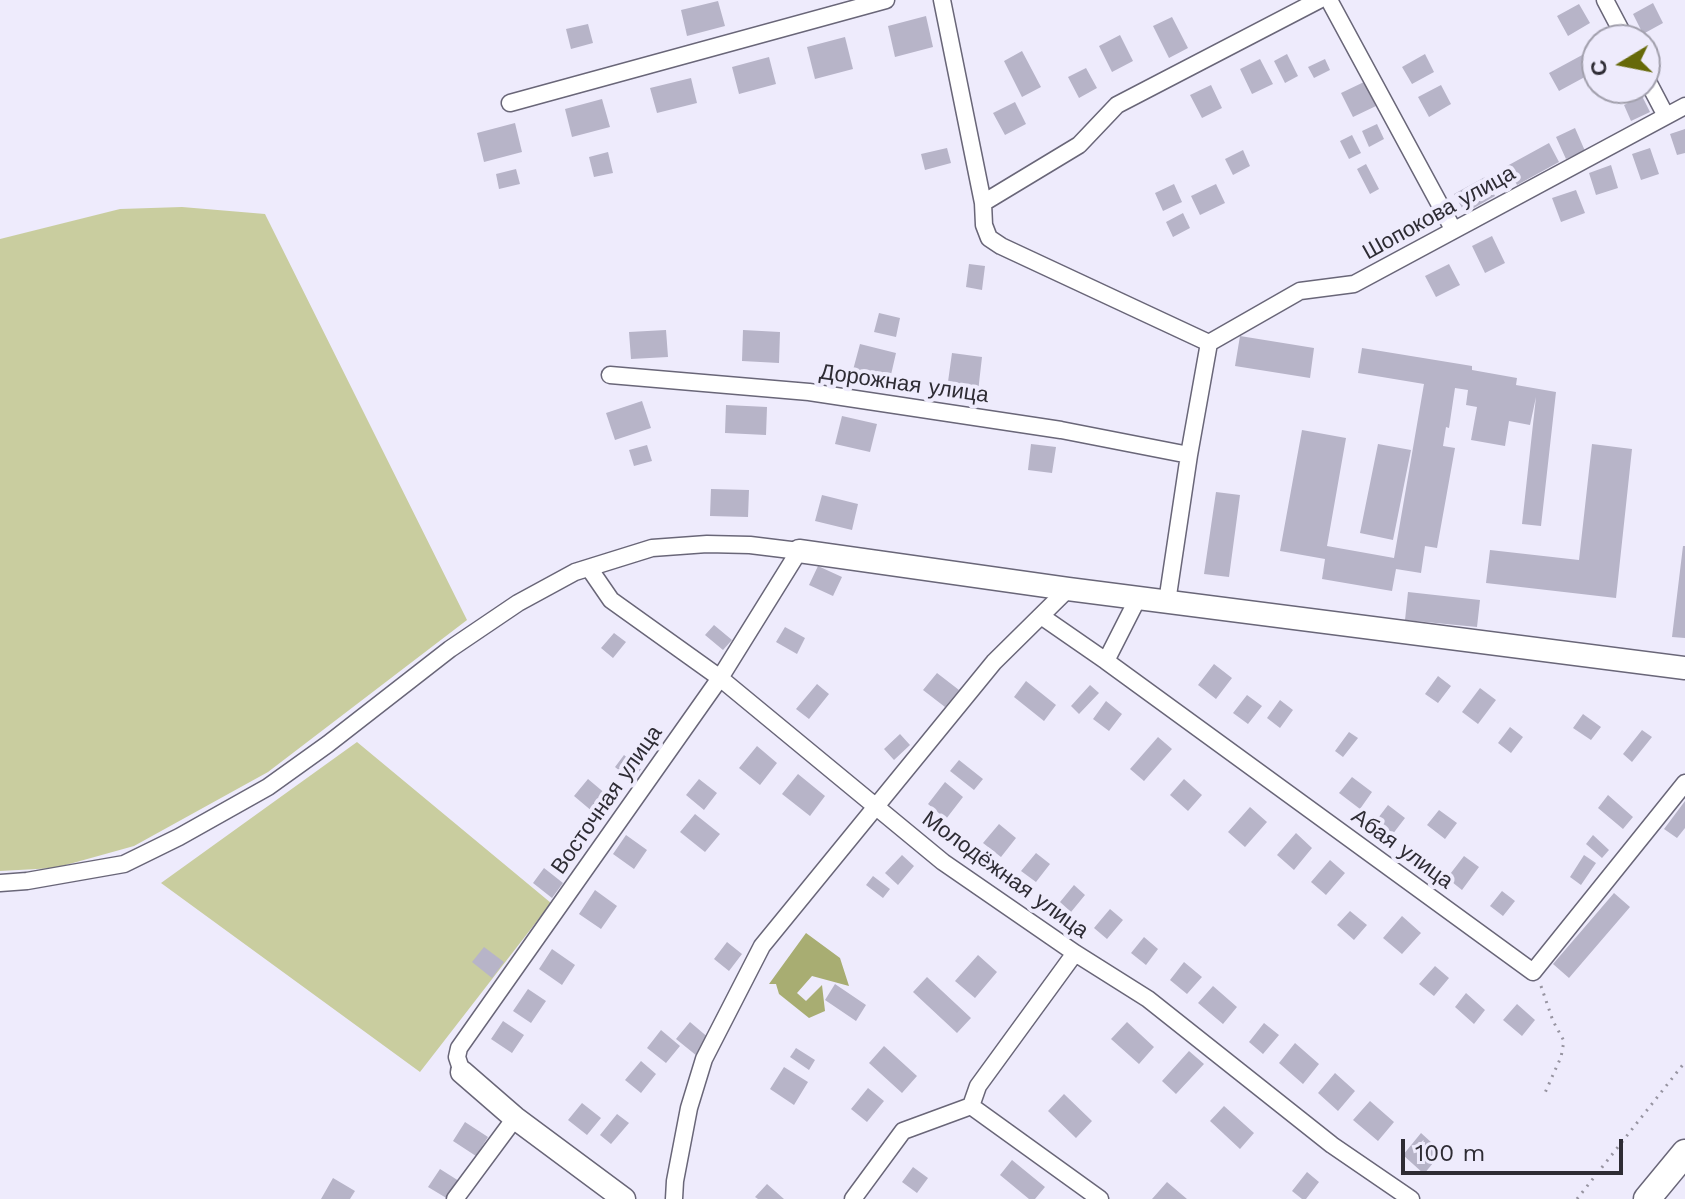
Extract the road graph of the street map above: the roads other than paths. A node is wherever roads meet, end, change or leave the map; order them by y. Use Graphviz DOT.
graph roads {
  1 [pos="886,0"];
  2 [pos="942,0"];
  3 [pos="1319,0"];
  4 [pos="1329,0"];
  5 [pos="1605,0"];
  6 [pos="1618,24"];
  7 [pos="510,103"];
  8 [pos="1660,104"];
  9 [pos="1685,106"];
  10 [pos="1666,116"];
  11 [pos="983,203"];
  12 [pos="1453,229"];
  13 [pos="1209,343"];
  14 [pos="610,375"];
  15 [pos="1189,455"];
  16 [pos="799,551"];
  17 [pos="589,568"];
  18 [pos="1068,589"];
  19 [pos="1138,598"];
  20 [pos="1167,602"];
  21 [pos="1041,616"];
  22 [pos="1106,661"];
  23 [pos="1685,668"];
  24 [pos="720,678"];
  25 [pos="1685,783"];
  26 [pos="876,808"];
  27 [pos="0,883"];
  28 [pos="1075,953"];
  29 [pos="462,1072"];
  30 [pos="971,1106"];
  31 [pos="515,1118"];
  32 [pos="1685,1153"];
  33 [pos="455,1199"];
  34 [pos="624,1199"];
  35 [pos="674,1199"];
  36 [pos="853,1199"];
  37 [pos="1100,1199"];
  38 [pos="1411,1199"];
  39 [pos="1647,1199"];
  1 -- 7 [label="street"];
  2 -- 11 [label="street"];
  3 -- 11 [label="street"];
  4 -- 12 [label="street"];
  5 -- 6 [label="street"];
  8 -- 10 [label="street"];
  9 -- 10 [label="street, Шопокова улица"];
  10 -- 12 [label="street, Шопокова улица"];
  11 -- 13 [label="street"];
  12 -- 13 [label="street, Шопокова улица"];
  13 -- 15 [label="street"];
  14 -- 15 [label="street, Дорожная улица"];
  15 -- 20 [label="street"];
  16 -- 17 [label="street"];
  16 -- 18 [label="street"];
  16 -- 24 [label="street, Восточная улица"];
  17 -- 24 [label="street, Молодёжная улица"];
  17 -- 27 [label="street"];
  18 -- 19 [label="street"];
  18 -- 21 [label="street"];
  19 -- 20 [label="street"];
  19 -- 22 [label="street"];
  20 -- 23 [label="street"];
  21 -- 22 [label="street, Абая улица"];
  21 -- 26 [label="street"];
  22 -- 25 [label="street, Абая улица"];
  24 -- 26 [label="street, Молодёжная улица"];
  24 -- 29 [label="street, Восточная улица"];
  26 -- 28 [label="street, Молодёжная улица"];
  26 -- 35 [label="street"];
  28 -- 30 [label="street"];
  28 -- 38 [label="street, Молодёжная улица"];
  29 -- 31 [label="street"];
  30 -- 36 [label="street"];
  30 -- 37 [label="street"];
  31 -- 33 [label="street"];
  31 -- 34 [label="street"];
  32 -- 39 [label="main road"];
}
